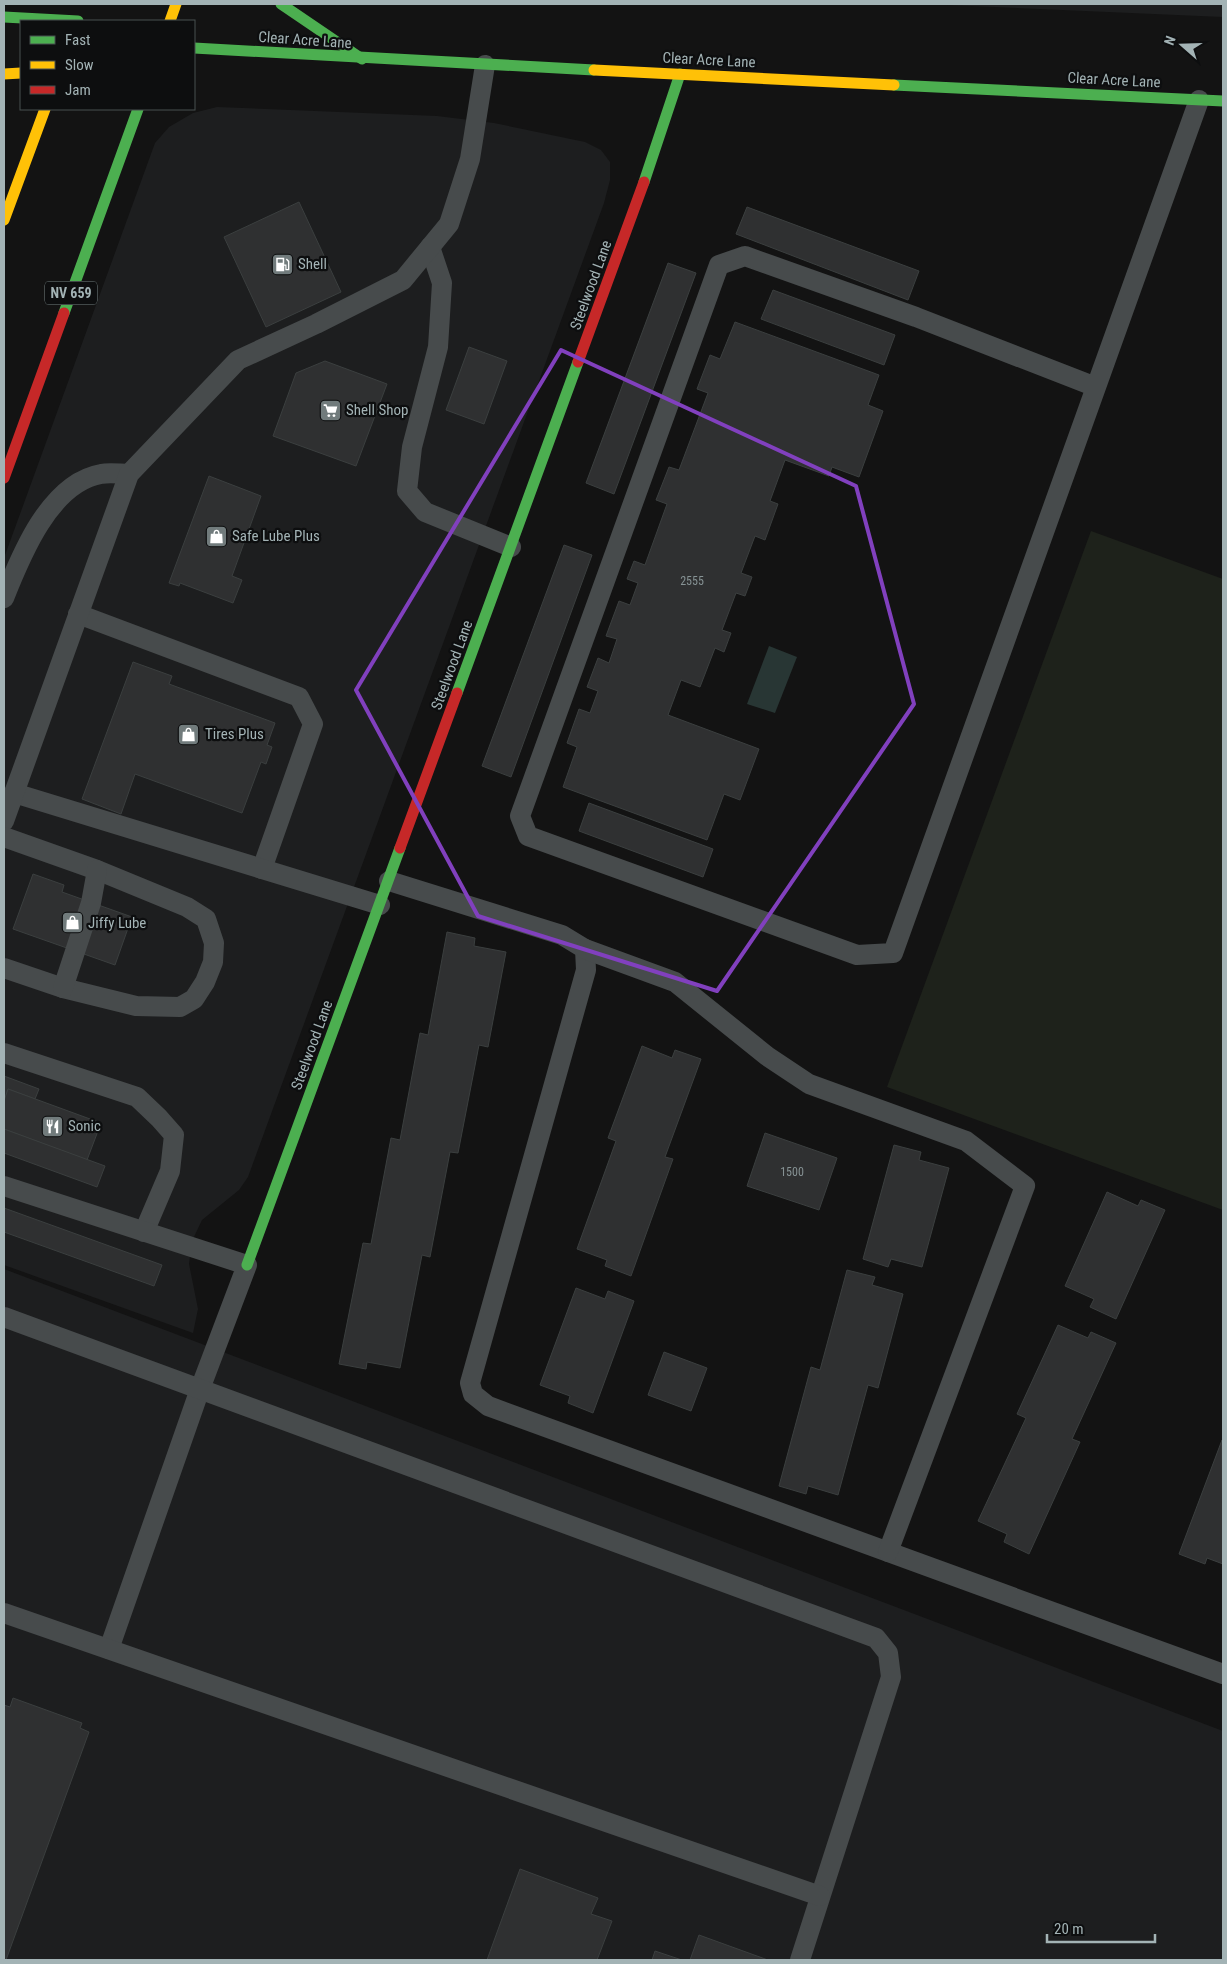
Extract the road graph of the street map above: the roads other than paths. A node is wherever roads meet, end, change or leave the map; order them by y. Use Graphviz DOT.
graph roads {
  1 [pos="176,4"];
  2 [pos="281,4"];
  3 [pos="4,17"];
  4 [pos="78,19"];
  5 [pos="170,20"];
  6 [pos="195,48"];
  7 [pos="362,59"];
  8 [pos="485,64"];
  9 [pos="20,73"];
  10 [pos="4,74"];
  11 [pos="680,74"];
  12 [pos="1199,100"];
  13 [pos="1223,101"];
  14 [pos="45,110"];
  15 [pos="138,110"];
  16 [pos="4,220"];
  17 [pos="430,247"];
  18 [pos="1096,388"];
  19 [pos="128,474"];
  20 [pos="4,478"];
  21 [pos="511,548"];
  22 [pos="4,598"];
  23 [pos="78,614"];
  24 [pos="14,793"];
  25 [pos="4,821"];
  26 [pos="4,837"];
  27 [pos="262,869"];
  28 [pos="97,870"];
  29 [pos="389,880"];
  30 [pos="380,905"];
  31 [pos="585,949"];
  32 [pos="4,968"];
  33 [pos="63,988"];
  34 [pos="4,1053"];
  35 [pos="4,1186"];
  36 [pos="144,1232"];
  37 [pos="248,1265"];
  38 [pos="4,1316"];
  39 [pos="200,1389"];
  40 [pos="888,1552"];
  41 [pos="4,1613"];
  42 [pos="109,1649"];
  43 [pos="1223,1674"];
  44 [pos="820,1896"];
  45 [pos="800,1960"];
  1 -- 5 [label="street"];
  2 -- 7 [label="street"];
  3 -- 4 [label="street"];
  6 -- 7 [label="street, Clear Acre Lane"];
  7 -- 8 [label="street, Clear Acre Lane"];
  8 -- 11 [label="street, Clear Acre Lane"];
  8 -- 17 [label="lane"];
  9 -- 10 [label="street"];
  11 -- 12 [label="street, Clear Acre Lane"];
  11 -- 21 [label="street, Steelwood Lane"];
  12 -- 13 [label="street, Clear Acre Lane"];
  12 -- 18 [label="lane"];
  14 -- 16 [label="street"];
  15 -- 20 [label="street, NV 659"];
  17 -- 19 [label="lane"];
  17 -- 21 [label="lane"];
  18 -- 18 [label="lane"];
  19 -- 22 [label="lane"];
  19 -- 23 [label="lane"];
  21 -- 29 [label="street, Steelwood Lane"];
  23 -- 24 [label="lane"];
  23 -- 27 [label="lane"];
  24 -- 25 [label="lane"];
  24 -- 27 [label="lane"];
  26 -- 28 [label="lane"];
  27 -- 30 [label="lane"];
  28 -- 33 [label="lane"];
  28 -- 33 [label="lane"];
  29 -- 30 [label="street, Steelwood Lane"];
  29 -- 31 [label="lane"];
  30 -- 37 [label="street, Steelwood Lane"];
  31 -- 40 [label="lane"];
  31 -- 40 [label="lane"];
  32 -- 33 [label="lane"];
  34 -- 36 [label="lane"];
  35 -- 36 [label="lane"];
  36 -- 37 [label="lane"];
  37 -- 39 [label="lane"];
  38 -- 39 [label="lane"];
  39 -- 42 [label="lane"];
  39 -- 44 [label="lane"];
  40 -- 43 [label="lane"];
  41 -- 42 [label="lane"];
  42 -- 44 [label="lane"];
  44 -- 45 [label="lane"];
}
